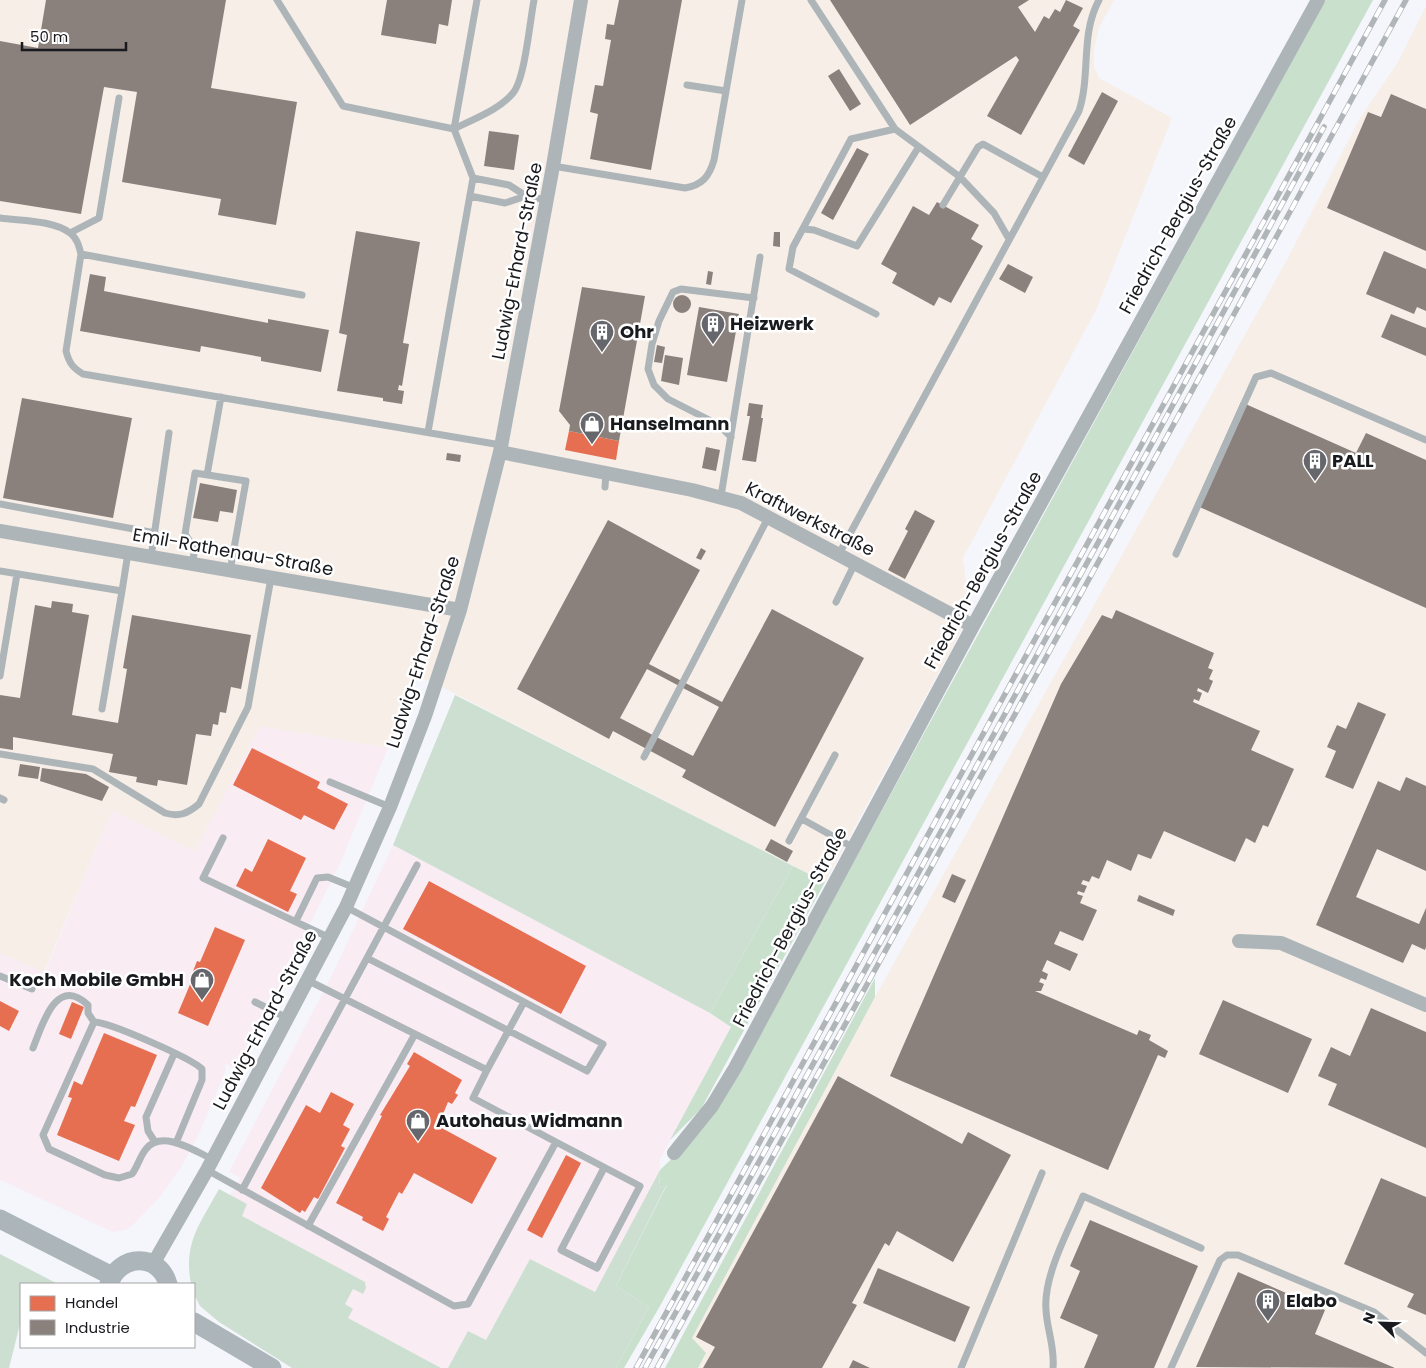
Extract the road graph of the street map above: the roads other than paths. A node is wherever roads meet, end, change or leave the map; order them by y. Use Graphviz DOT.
graph roads {
  1 [pos="277,0"];
  2 [pos="476,0"];
  3 [pos="534,0"];
  4 [pos="581,0"];
  5 [pos="742,0"];
  6 [pos="811,0"];
  7 [pos="1099,0"];
  8 [pos="1318,0"];
  9 [pos="687,85"];
  10 [pos="726,91"];
  11 [pos="119,98"];
  12 [pos="454,129"];
  13 [pos="895,129"];
  14 [pos="918,148"];
  15 [pos="553,166"];
  16 [pos="960,177"];
  17 [pos="1043,177"];
  18 [pos="473,178"];
  19 [pos="470,196"];
  20 [pos="526,196"];
  21 [pos="547,200"];
  22 [pos="943,205"];
  23 [pos="0,218"];
  24 [pos="803,229"];
  25 [pos="70,233"];
  26 [pos="1009,239"];
  27 [pos="81,254"];
  28 [pos="760,257"];
  29 [pos="302,295"];
  30 [pos="754,298"];
  31 [pos="876,314"];
  32 [pos="221,397"];
  33 [pos="428,432"];
  34 [pos="169,434"];
  35 [pos="731,437"];
  36 [pos="1426,440"];
  37 [pos="501,449"];
  38 [pos="606,472"];
  39 [pos="207,475"];
  40 [pos="605,487"];
  41 [pos="721,496"];
  42 [pos="0,504"];
  43 [pos="769,516"];
  44 [pos="0,531"];
  45 [pos="155,532"];
  46 [pos="128,553"];
  47 [pos="839,554"];
  48 [pos="1176,554"];
  49 [pos="151,557"];
  50 [pos="856,562"];
  51 [pos="192,564"];
  52 [pos="0,571"];
  53 [pos="230,571"];
  54 [pos="17,574"];
  55 [pos="271,578"];
  56 [pos="122,591"];
  57 [pos="836,602"];
  58 [pos="460,610"];
  59 [pos="973,626"];
  60 [pos="0,676"];
  61 [pos="102,709"];
  62 [pos="0,754"];
  63 [pos="835,755"];
  64 [pos="644,757"];
  65 [pos="330,782"];
  66 [pos="390,807"];
  67 [pos="802,819"];
  68 [pos="223,838"];
  69 [pos="790,841"];
  70 [pos="854,848"];
  71 [pos="417,864"];
  72 [pos="355,888"];
  73 [pos="346,907"];
  74 [pos="296,921"];
  75 [pos="384,927"];
  76 [pos="330,938"];
  77 [pos="1239,940"];
  78 [pos="366,958"];
  79 [pos="0,976"];
  80 [pos="307,980"];
  81 [pos="32,989"];
  82 [pos="345,999"];
  83 [pos="255,1002"];
  84 [pos="524,1002"];
  85 [pos="1426,1005"];
  86 [pos="287,1018"];
  87 [pos="94,1022"];
  88 [pos="508,1031"];
  89 [pos="415,1034"];
  90 [pos="33,1048"];
  91 [pos="174,1054"];
  92 [pos="488,1070"];
  93 [pos="155,1142"];
  94 [pos="556,1142"];
  95 [pos="176,1143"];
  96 [pos="674,1153"];
  97 [pos="209,1165"];
  98 [pos="604,1168"];
  99 [pos="1042,1173"];
  100 [pos="242,1190"];
  101 [pos="0,1219"];
  102 [pos="308,1226"];
  103 [pos="1201,1248"];
  104 [pos="153,1264"];
  105 [pos="111,1280"];
  106 [pos="168,1283"];
  107 [pos="195,1323"];
  108 [pos="1426,1354"];
  109 [pos="272,1368"];
  110 [pos="961,1368"];
  111 [pos="1053,1368"];
  112 [pos="1171,1368"];
  1 -- 12 [label="lane"];
  2 -- 12 [label="lane"];
  3 -- 12 [label="lane"];
  4 -- 15 [label="street, Ludwig-Erhard-Straße"];
  5 -- 10 [label="lane"];
  6 -- 13 [label="lane"];
  7 -- 17 [label="lane"];
  8 -- 59 [label="street, Friedrich-Bergius-Straße"];
  9 -- 10 [label="lane"];
  10 -- 15 [label="lane"];
  11 -- 25 [label="lane"];
  12 -- 18 [label="lane"];
  13 -- 14 [label="lane"];
  13 -- 24 [label="lane"];
  14 -- 16 [label="lane"];
  14 -- 24 [label="lane"];
  15 -- 21 [label="street, Ludwig-Erhard-Straße"];
  16 -- 17 [label="lane"];
  16 -- 22 [label="lane"];
  16 -- 26 [label="lane"];
  17 -- 26 [label="lane"];
  18 -- 19 [label="lane"];
  18 -- 20 [label="lane"];
  19 -- 20 [label="lane"];
  19 -- 33 [label="lane"];
  20 -- 21 [label="lane"];
  21 -- 37 [label="street, Ludwig-Erhard-Straße"];
  23 -- 25 [label="lane"];
  24 -- 31 [label="lane"];
  25 -- 27 [label="lane"];
  26 -- 47 [label="lane"];
  27 -- 29 [label="lane"];
  27 -- 32 [label="lane"];
  28 -- 30 [label="lane"];
  30 -- 35 [label="lane"];
  30 -- 35 [label="lane"];
  32 -- 33 [label="lane"];
  32 -- 39 [label="lane"];
  33 -- 37 [label="lane"];
  34 -- 45 [label="lane"];
  35 -- 41 [label="lane"];
  36 -- 48 [label="lane"];
  37 -- 38 [label="street, Kraftwerkstraße"];
  37 -- 58 [label="street, Ludwig-Erhard-Straße"];
  38 -- 40 [label="lane"];
  38 -- 41 [label="street, Kraftwerkstraße"];
  39 -- 51 [label="lane"];
  39 -- 53 [label="lane"];
  41 -- 43 [label="street, Kraftwerkstraße"];
  42 -- 45 [label="lane"];
  43 -- 47 [label="street, Kraftwerkstraße"];
  43 -- 64 [label="lane"];
  44 -- 46 [label="street, Emil-Rathenau-Straße"];
  45 -- 49 [label="lane"];
  46 -- 49 [label="street, Emil-Rathenau-Straße"];
  46 -- 56 [label="lane"];
  47 -- 50 [label="street, Kraftwerkstraße"];
  49 -- 51 [label="street, Emil-Rathenau-Straße"];
  50 -- 57 [label="lane"];
  50 -- 59 [label="street, Kraftwerkstraße"];
  51 -- 53 [label="street, Emil-Rathenau-Straße"];
  52 -- 54 [label="lane"];
  53 -- 55 [label="street, Emil-Rathenau-Straße"];
  54 -- 56 [label="lane"];
  54 -- 60 [label="lane"];
  55 -- 58 [label="street, Emil-Rathenau-Straße"];
  55 -- 62 [label="lane"];
  56 -- 61 [label="lane"];
  58 -- 66 [label="street, Ludwig-Erhard-Straße"];
  59 -- 70 [label="street, Friedrich-Bergius-Straße"];
  63 -- 67 [label="lane"];
  65 -- 66 [label="lane"];
  66 -- 72 [label="street, Ludwig-Erhard-Straße"];
  67 -- 69 [label="lane"];
  67 -- 70 [label="lane"];
  68 -- 74 [label="lane"];
  70 -- 96 [label="street, Friedrich-Bergius-Straße"];
  71 -- 75 [label="lane"];
  72 -- 73 [label="street, Ludwig-Erhard-Straße"];
  72 -- 74 [label="lane"];
  73 -- 75 [label="lane"];
  73 -- 76 [label="street, Ludwig-Erhard-Straße"];
  74 -- 76 [label="lane"];
  75 -- 78 [label="lane"];
  75 -- 84 [label="lane"];
  76 -- 80 [label="street, Ludwig-Erhard-Straße"];
  77 -- 85 [label="street"];
  78 -- 82 [label="lane"];
  78 -- 88 [label="lane"];
  79 -- 81 [label="lane"];
  80 -- 82 [label="lane"];
  80 -- 86 [label="street, Ludwig-Erhard-Straße"];
  82 -- 89 [label="lane"];
  82 -- 100 [label="lane"];
  83 -- 86 [label="lane"];
  84 -- 88 [label="lane"];
  84 -- 88 [label="lane"];
  86 -- 97 [label="street, Ludwig-Erhard-Straße"];
  87 -- 90 [label="lane"];
  87 -- 91 [label="lane"];
  87 -- 93 [label="lane"];
  88 -- 92 [label="lane"];
  89 -- 92 [label="lane"];
  89 -- 102 [label="lane"];
  91 -- 93 [label="lane"];
  91 -- 95 [label="lane"];
  92 -- 94 [label="lane"];
  93 -- 95 [label="lane"];
  94 -- 98 [label="lane"];
  94 -- 102 [label="lane"];
  95 -- 97 [label="lane"];
  97 -- 100 [label="lane"];
  97 -- 104 [label="street, Ludwig-Erhard-Straße"];
  98 -- 98 [label="lane"];
  99 -- 110 [label="lane"];
  100 -- 102 [label="lane"];
  101 -- 105 [label="main road"];
  103 -- 111 [label="lane"];
  104 -- 105 [label="main road"];
  104 -- 106 [label="main road"];
  107 -- 109 [label="main road"];
  108 -- 112 [label="lane"];
}
